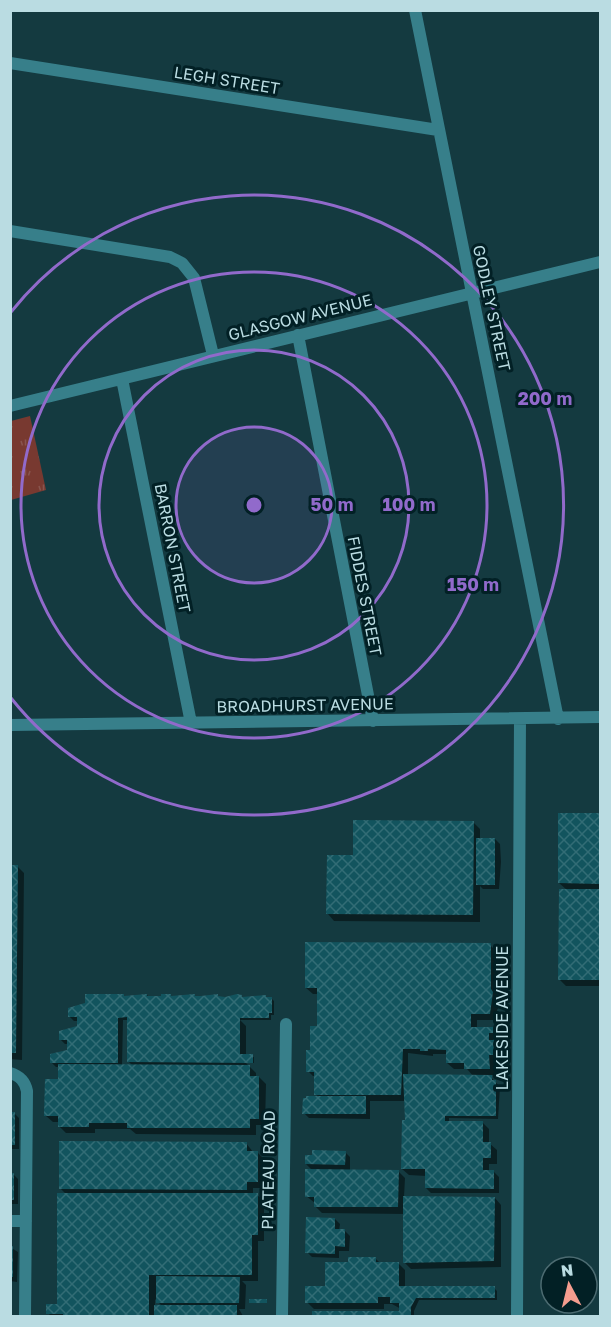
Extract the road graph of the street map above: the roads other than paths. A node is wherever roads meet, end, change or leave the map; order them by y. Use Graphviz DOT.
graph roads {
  1 [pos="415,10"];
  2 [pos="10,63"];
  3 [pos="438,130"];
  4 [pos="10,231"];
  5 [pos="599,262"];
  6 [pos="472,292"];
  7 [pos="298,335"];
  8 [pos="213,356"];
  9 [pos="122,379"];
  10 [pos="10,406"];
  11 [pos="600,717"];
  12 [pos="520,719"];
  13 [pos="558,719"];
  14 [pos="373,721"];
  15 [pos="191,723"];
  16 [pos="10,725"];
  17 [pos="286,1024"];
  18 [pos="16,1076"];
  19 [pos="10,1221"];
  20 [pos="26,1221"];
  21 [pos="25,1317"];
  22 [pos="282,1317"];
  23 [pos="517,1317"];
  1 -- 3 [label="street, GODLEY STREET"];
  2 -- 3 [label="street, LEGH STREET"];
  3 -- 6 [label="street, GODLEY STREET"];
  4 -- 8 [label="street"];
  5 -- 6 [label="street, GLASGOW AVENUE"];
  6 -- 7 [label="street, GLASGOW AVENUE"];
  6 -- 13 [label="street, GODLEY STREET"];
  7 -- 8 [label="street, GLASGOW AVENUE"];
  7 -- 14 [label="street, FIDDES STREET"];
  8 -- 9 [label="street, GLASGOW AVENUE"];
  9 -- 10 [label="street, GLASGOW AVENUE"];
  9 -- 15 [label="street, BARRON STREET"];
  11 -- 13 [label="street, BROADHURST AVENUE"];
  12 -- 13 [label="street, BROADHURST AVENUE"];
  12 -- 14 [label="street, BROADHURST AVENUE"];
  12 -- 23 [label="street, LAKESIDE AVENUE"];
  14 -- 15 [label="street, BROADHURST AVENUE"];
  15 -- 16 [label="street, BROADHURST AVENUE"];
  17 -- 22 [label="street, PLATEAU ROAD"];
  18 -- 20 [label="street"];
  19 -- 20 [label="street"];
  20 -- 21 [label="street"];
}
